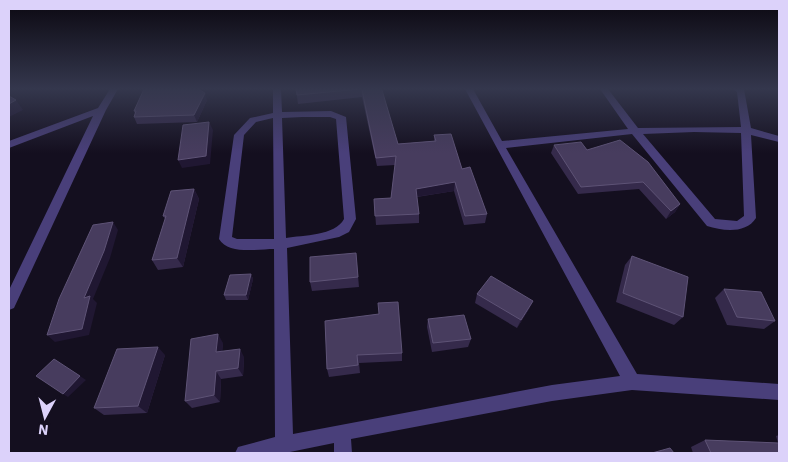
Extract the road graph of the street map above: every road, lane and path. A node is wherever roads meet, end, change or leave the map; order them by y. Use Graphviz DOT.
graph roads {
  1 [pos="101,110"];
  2 [pos="100,111"];
  3 [pos="277,111"];
  4 [pos="481,111"];
  5 [pos="620,111"];
  6 [pos="744,111"];
  7 [pos="277,116"];
  8 [pos="746,130"];
  9 [pos="635,131"];
  10 [pos="779,139"];
  11 [pos="9,145"];
  12 [pos="499,145"];
  13 [pos="280,244"];
  14 [pos="9,304"];
  15 [pos="632,382"];
  16 [pos="779,392"];
  17 [pos="342,432"];
  18 [pos="284,444"];
  19 [pos="244,453"];
  20 [pos="344,453"];
  1 -- 14 [label="street"];
  2 -- 11 [label="street"];
  3 -- 7 [label="street"];
  4 -- 12 [label="street"];
  5 -- 9 [label="street"];
  6 -- 8 [label="street"];
  7 -- 13 [label="street"];
  7 -- 13 [label="street"];
  7 -- 13 [label="street"];
  8 -- 9 [label="street"];
  8 -- 9 [label="street"];
  8 -- 10 [label="street"];
  9 -- 12 [label="street"];
  12 -- 15 [label="street"];
  13 -- 18 [label="street"];
  15 -- 16 [label="street"];
  15 -- 17 [label="street"];
  17 -- 18 [label="street"];
  17 -- 20 [label="street"];
  18 -- 19 [label="street"];
}
